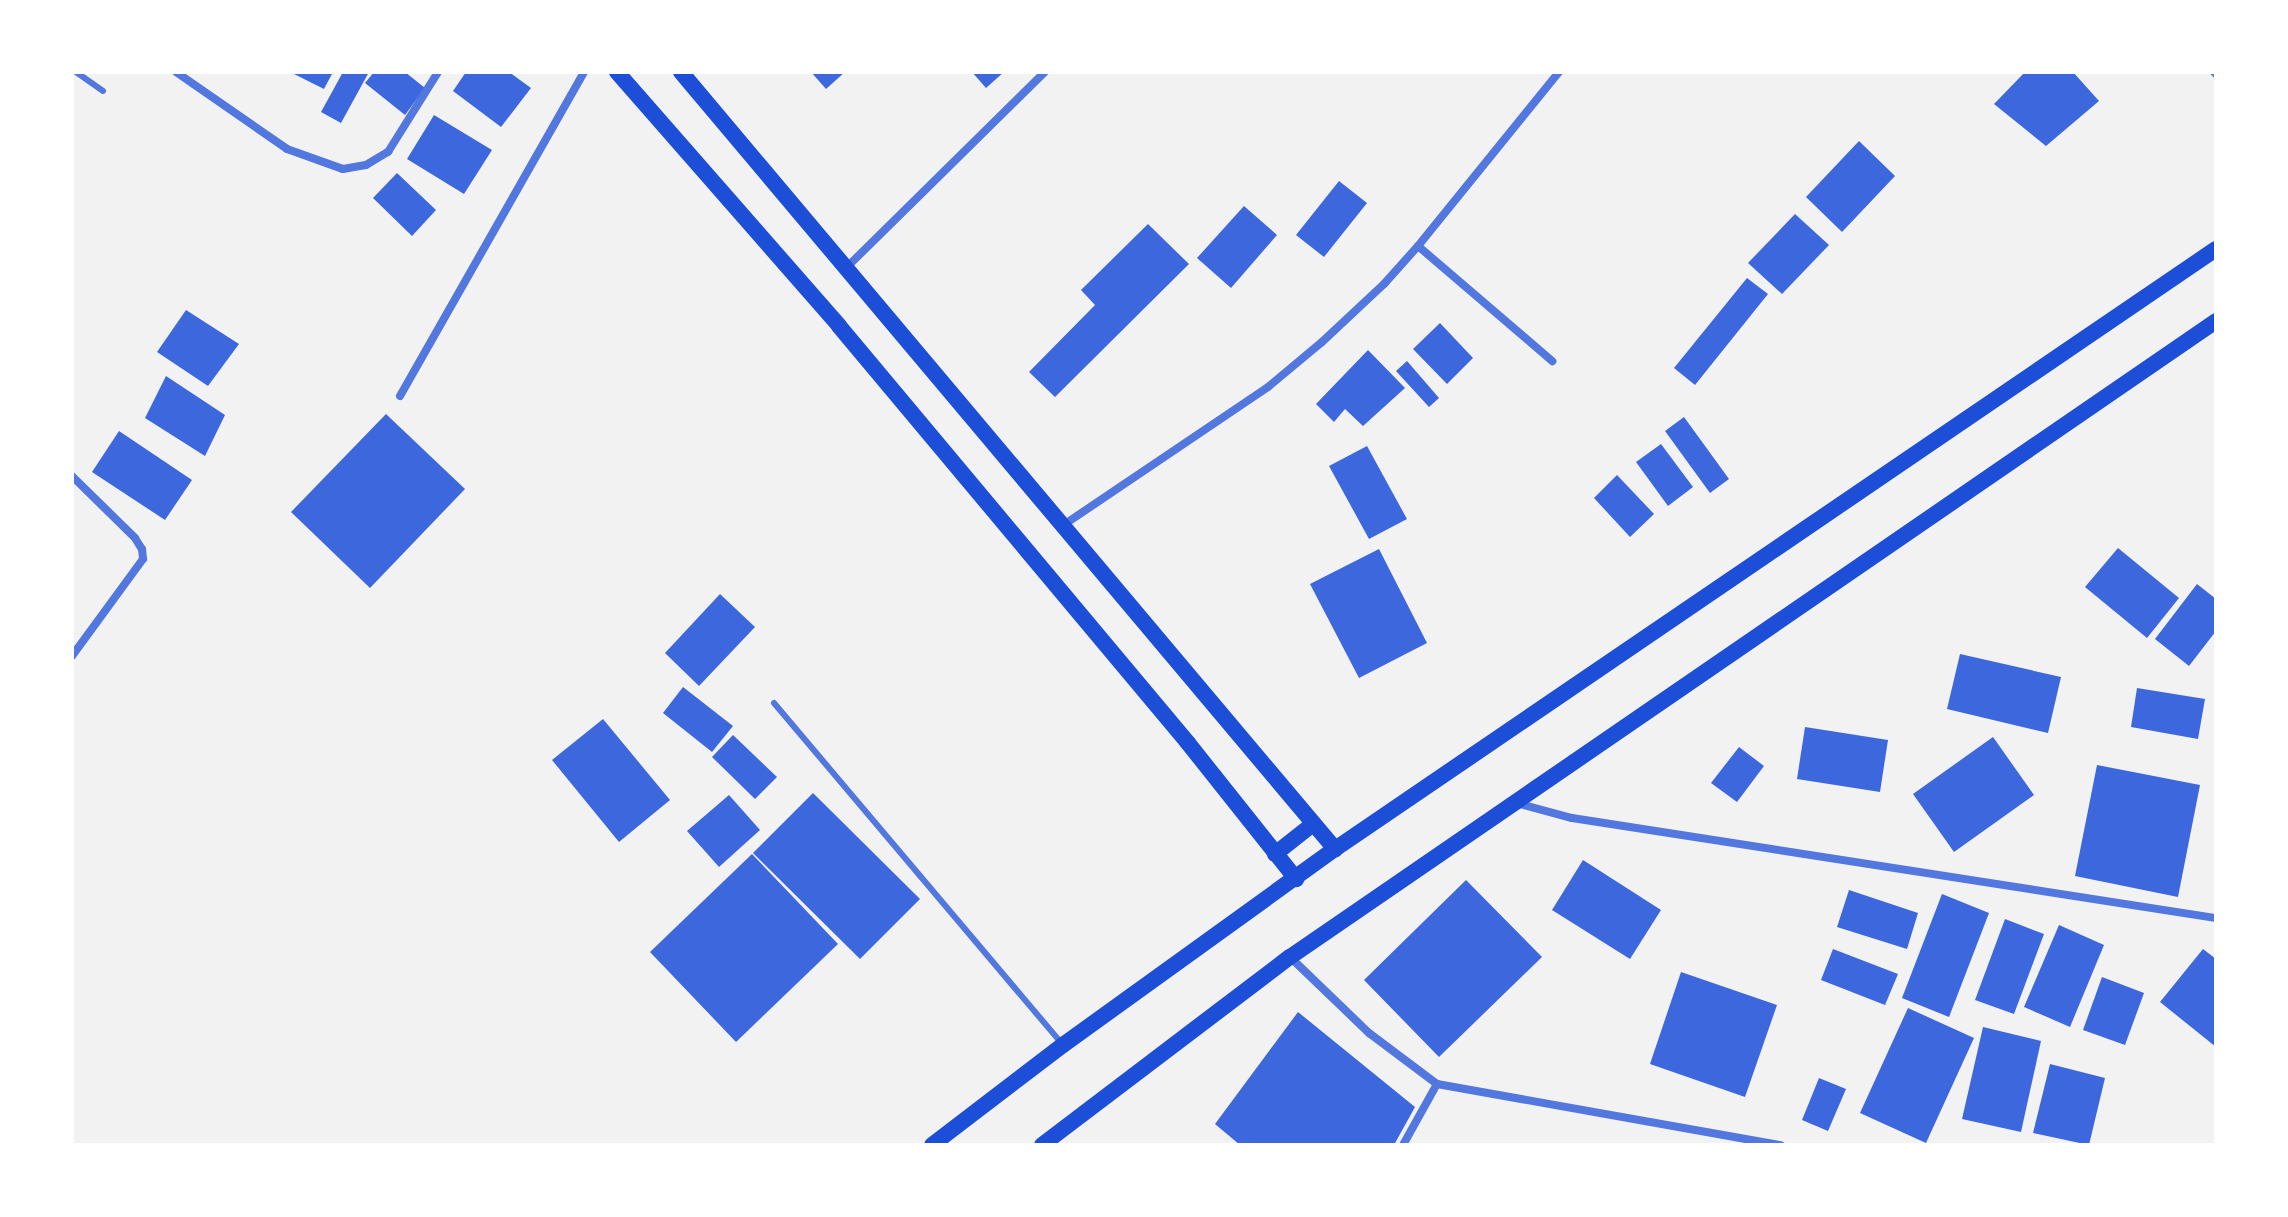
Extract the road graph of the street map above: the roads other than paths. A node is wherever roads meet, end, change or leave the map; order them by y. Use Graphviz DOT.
graph roads {
  1 [pos="76,72"];
  2 [pos="176,72"];
  3 [pos="438,72"];
  4 [pos="584,72"];
  5 [pos="617,72"];
  6 [pos="681,72"];
  7 [pos="1045,72"];
  8 [pos="1559,72"];
  9 [pos="103,91"];
  10 [pos="1418,246"];
  11 [pos="2216,249"];
  12 [pos="845,269"];
  13 [pos="2216,321"];
  14 [pos="1552,361"];
  15 [pos="400,396"];
  16 [pos="72,476"];
  17 [pos="1062,527"];
  18 [pos="72,656"];
  19 [pos="774,703"];
  20 [pos="1516,803"];
  21 [pos="1313,824"];
  22 [pos="1335,849"];
  23 [pos="1275,854"];
  24 [pos="1296,879"];
  25 [pos="2216,918"];
  26 [pos="1290,957"];
  27 [pos="1063,1045"];
  28 [pos="1437,1084"];
  29 [pos="1045,1144"];
  30 [pos="932,1145"];
  31 [pos="1403,1145"];
  32 [pos="1781,1145"];
  1 -- 9 [label="lane"];
  2 -- 3 [label="street"];
  4 -- 15 [label="street"];
  5 -- 23 [label="main road"];
  6 -- 12 [label="main road"];
  7 -- 12 [label="street"];
  8 -- 10 [label="street"];
  10 -- 14 [label="street"];
  10 -- 17 [label="street"];
  11 -- 22 [label="main road"];
  12 -- 17 [label="main road"];
  13 -- 20 [label="main road"];
  16 -- 18 [label="street"];
  17 -- 21 [label="main road"];
  19 -- 27 [label="lane"];
  20 -- 25 [label="street"];
  20 -- 26 [label="main road"];
  21 -- 22 [label="main road"];
  21 -- 23 [label="main road"];
  22 -- 24 [label="main road"];
  23 -- 24 [label="main road"];
  24 -- 27 [label="main road"];
  26 -- 28 [label="street"];
  26 -- 29 [label="main road"];
  27 -- 30 [label="main road"];
  28 -- 31 [label="street"];
  28 -- 32 [label="street"];
}
